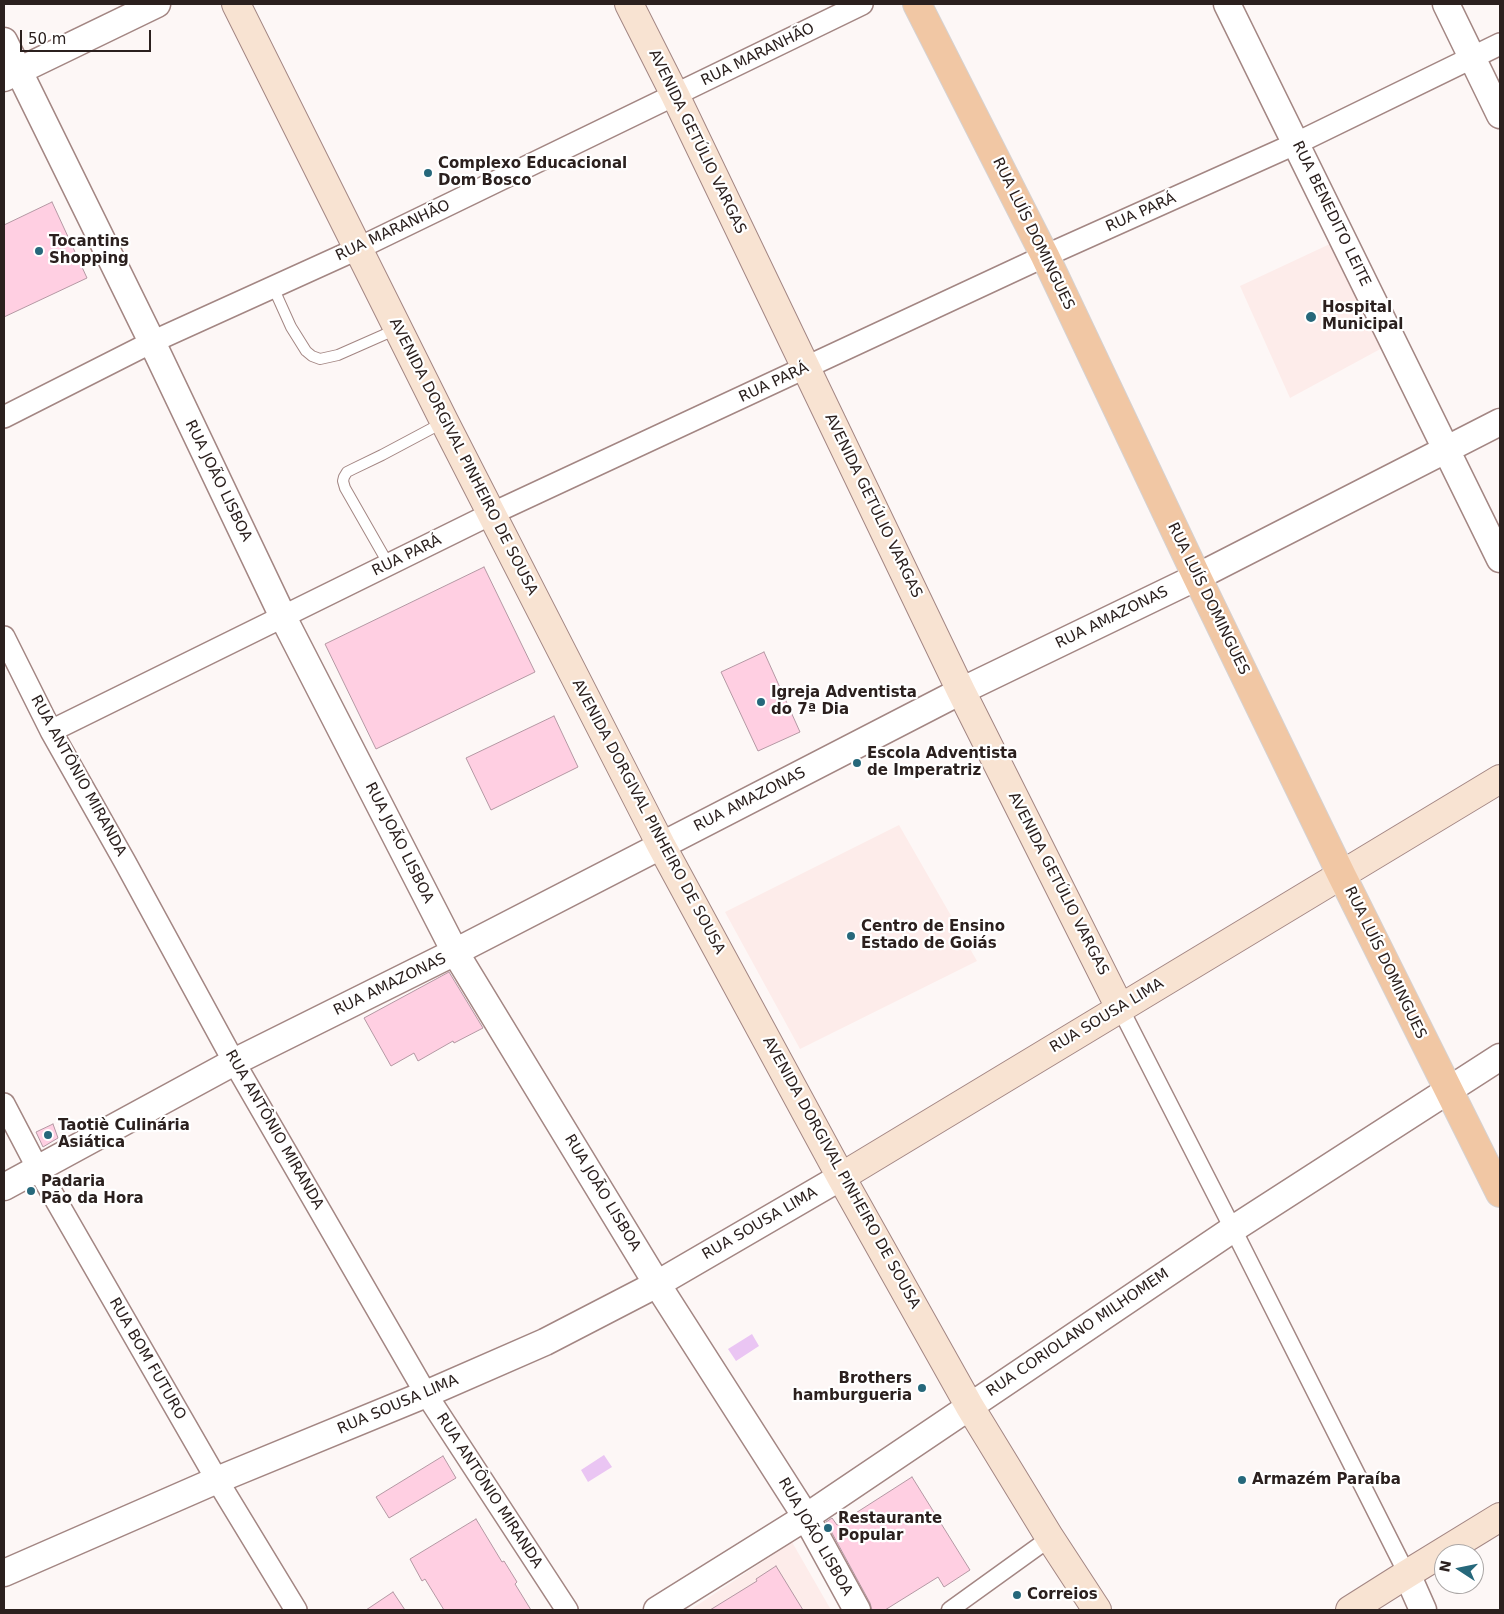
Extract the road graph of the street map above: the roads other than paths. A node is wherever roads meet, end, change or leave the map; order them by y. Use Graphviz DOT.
graph roads {
  1 [pos="157,4"];
  2 [pos="236,4"];
  3 [pos="629,4"];
  4 [pos="862,4"];
  5 [pos="917,4"];
  6 [pos="1227,4"];
  7 [pos="1446,4"];
  8 [pos="4,41"];
  9 [pos="1500,44"];
  10 [pos="1471,57"];
  11 [pos="11,75"];
  12 [pos="675,95"];
  13 [pos="1500,115"];
  14 [pos="1297,143"];
  15 [pos="357,249"];
  16 [pos="1045,256"];
  17 [pos="273,287"];
  18 [pos="398,328"];
  19 [pos="152,342"];
  20 [pos="806,368"];
  21 [pos="4,416"];
  22 [pos="444,421"];
  23 [pos="1500,422"];
  24 [pos="1447,450"];
  25 [pos="491,514"];
  26 [pos="1500,559"];
  27 [pos="388,565"];
  28 [pos="1197,577"];
  29 [pos="283,617"];
  30 [pos="4,637"];
  31 [pos="961,691"];
  32 [pos="52,731"];
  33 [pos="1500,779"];
  34 [pos="662,845"];
  35 [pos="1342,876"];
  36 [pos="456,952"];
  37 [pos="1120,1008"];
  38 [pos="1500,1057"];
  39 [pos="234,1062"];
  40 [pos="1449,1090"];
  41 [pos="4,1104"];
  42 [pos="38,1169"];
  43 [pos="841,1177"];
  44 [pos="4,1187"];
  45 [pos="1500,1193"];
  46 [pos="1233,1229"];
  47 [pos="657,1284"];
  48 [pos="426,1394"];
  49 [pos="970,1407"];
  50 [pos="217,1480"];
  51 [pos="806,1517"];
  52 [pos="1500,1517"];
  53 [pos="1050,1538"];
  54 [pos="4,1573"];
  55 [pos="1406,1574"];
  56 [pos="296,1610"];
  57 [pos="567,1610"];
  58 [pos="657,1610"];
  59 [pos="857,1610"];
  60 [pos="950,1610"];
  61 [pos="1097,1610"];
  62 [pos="1350,1610"];
  63 [pos="1423,1610"];
  1 -- 11 [label="street"];
  2 -- 15 [label="main road, AVENIDA DORGIVAL PINHEIRO DE SOUSA"];
  3 -- 12 [label="main road, AVENIDA GETÚLIO VARGAS"];
  4 -- 12 [label="street, RUA MARANHÃO"];
  5 -- 16 [label="main road, RUA LUÍS DOMINGUES"];
  6 -- 14 [label="street, RUA BENEDITO LEITE"];
  7 -- 10 [label="street"];
  8 -- 11 [label="street, RUA JOÃO LISBOA"];
  9 -- 10 [label="street, RUA PARÁ"];
  10 -- 13 [label="street"];
  10 -- 14 [label="street, RUA PARÁ"];
  11 -- 19 [label="street, RUA JOÃO LISBOA"];
  12 -- 15 [label="street, RUA MARANHÃO"];
  12 -- 20 [label="main road, AVENIDA GETÚLIO VARGAS"];
  14 -- 16 [label="street, RUA PARÁ"];
  14 -- 24 [label="street, RUA BENEDITO LEITE"];
  15 -- 17 [label="street, RUA MARANHÃO"];
  15 -- 18 [label="main road, AVENIDA DORGIVAL PINHEIRO DE SOUSA"];
  16 -- 20 [label="street, RUA PARÁ"];
  16 -- 28 [label="main road, RUA LUÍS DOMINGUES"];
  17 -- 18 [label="lane"];
  17 -- 19 [label="street, RUA MARANHÃO"];
  18 -- 22 [label="main road, AVENIDA DORGIVAL PINHEIRO DE SOUSA"];
  19 -- 21 [label="street, RUA MARANHÃO"];
  19 -- 29 [label="street, RUA JOÃO LISBOA"];
  20 -- 25 [label="street, RUA PARÁ"];
  20 -- 31 [label="main road, AVENIDA GETÚLIO VARGAS"];
  22 -- 25 [label="main road, AVENIDA DORGIVAL PINHEIRO DE SOUSA"];
  22 -- 27 [label="lane"];
  23 -- 24 [label="street, RUA AMAZONAS"];
  24 -- 26 [label="street, RUA BENEDITO LEITE"];
  24 -- 28 [label="street, RUA AMAZONAS"];
  25 -- 27 [label="street, RUA PARÁ"];
  25 -- 34 [label="main road, AVENIDA DORGIVAL PINHEIRO DE SOUSA"];
  27 -- 29 [label="street, RUA PARÁ"];
  28 -- 31 [label="street, RUA AMAZONAS"];
  28 -- 35 [label="main road, RUA LUÍS DOMINGUES"];
  29 -- 32 [label="street, RUA PARÁ"];
  29 -- 36 [label="street, RUA JOÃO LISBOA"];
  30 -- 32 [label="street, RUA ANTÔNIO MIRANDA"];
  31 -- 34 [label="street, RUA AMAZONAS"];
  31 -- 37 [label="main road, AVENIDA GETÚLIO VARGAS"];
  32 -- 39 [label="street, RUA ANTÔNIO MIRANDA"];
  33 -- 35 [label="main road, RUA SOUSA LIMA"];
  34 -- 36 [label="street, RUA AMAZONAS"];
  34 -- 43 [label="main road, AVENIDA DORGIVAL PINHEIRO DE SOUSA"];
  35 -- 37 [label="main road, RUA SOUSA LIMA"];
  35 -- 40 [label="main road, RUA LUÍS DOMINGUES"];
  36 -- 39 [label="street, RUA AMAZONAS"];
  36 -- 47 [label="street, RUA JOÃO LISBOA"];
  37 -- 43 [label="main road, RUA SOUSA LIMA"];
  37 -- 46 [label="street"];
  38 -- 40 [label="street, RUA CORIOLANO MILHOMEM"];
  39 -- 42 [label="street, RUA AMAZONAS"];
  39 -- 48 [label="street, RUA ANTÔNIO MIRANDA"];
  40 -- 45 [label="main road, RUA LUÍS DOMINGUES"];
  40 -- 46 [label="street, RUA CORIOLANO MILHOMEM"];
  41 -- 42 [label="street, RUA BOM FUTURO"];
  42 -- 44 [label="street, RUA AMAZONAS"];
  42 -- 50 [label="street, RUA BOM FUTURO"];
  43 -- 47 [label="street, RUA SOUSA LIMA"];
  43 -- 49 [label="main road, AVENIDA DORGIVAL PINHEIRO DE SOUSA"];
  46 -- 49 [label="street, RUA CORIOLANO MILHOMEM"];
  46 -- 55 [label="street"];
  47 -- 48 [label="street, RUA SOUSA LIMA"];
  47 -- 51 [label="street, RUA JOÃO LISBOA"];
  48 -- 50 [label="street, RUA SOUSA LIMA"];
  48 -- 57 [label="street, RUA ANTÔNIO MIRANDA"];
  49 -- 51 [label="street, RUA CORIOLANO MILHOMEM"];
  49 -- 53 [label="main road, AVENIDA DORGIVAL PINHEIRO DE SOUSA"];
  50 -- 54 [label="street, RUA SOUSA LIMA"];
  50 -- 56 [label="street, RUA BOM FUTURO"];
  51 -- 58 [label="street, RUA CORIOLANO MILHOMEM"];
  51 -- 59 [label="street, RUA JOÃO LISBOA"];
  52 -- 55 [label="main road"];
  53 -- 60 [label="street"];
  53 -- 61 [label="main road, AVENIDA DORGIVAL PINHEIRO DE SOUSA"];
  55 -- 62 [label="main road"];
  55 -- 63 [label="street"];
}
